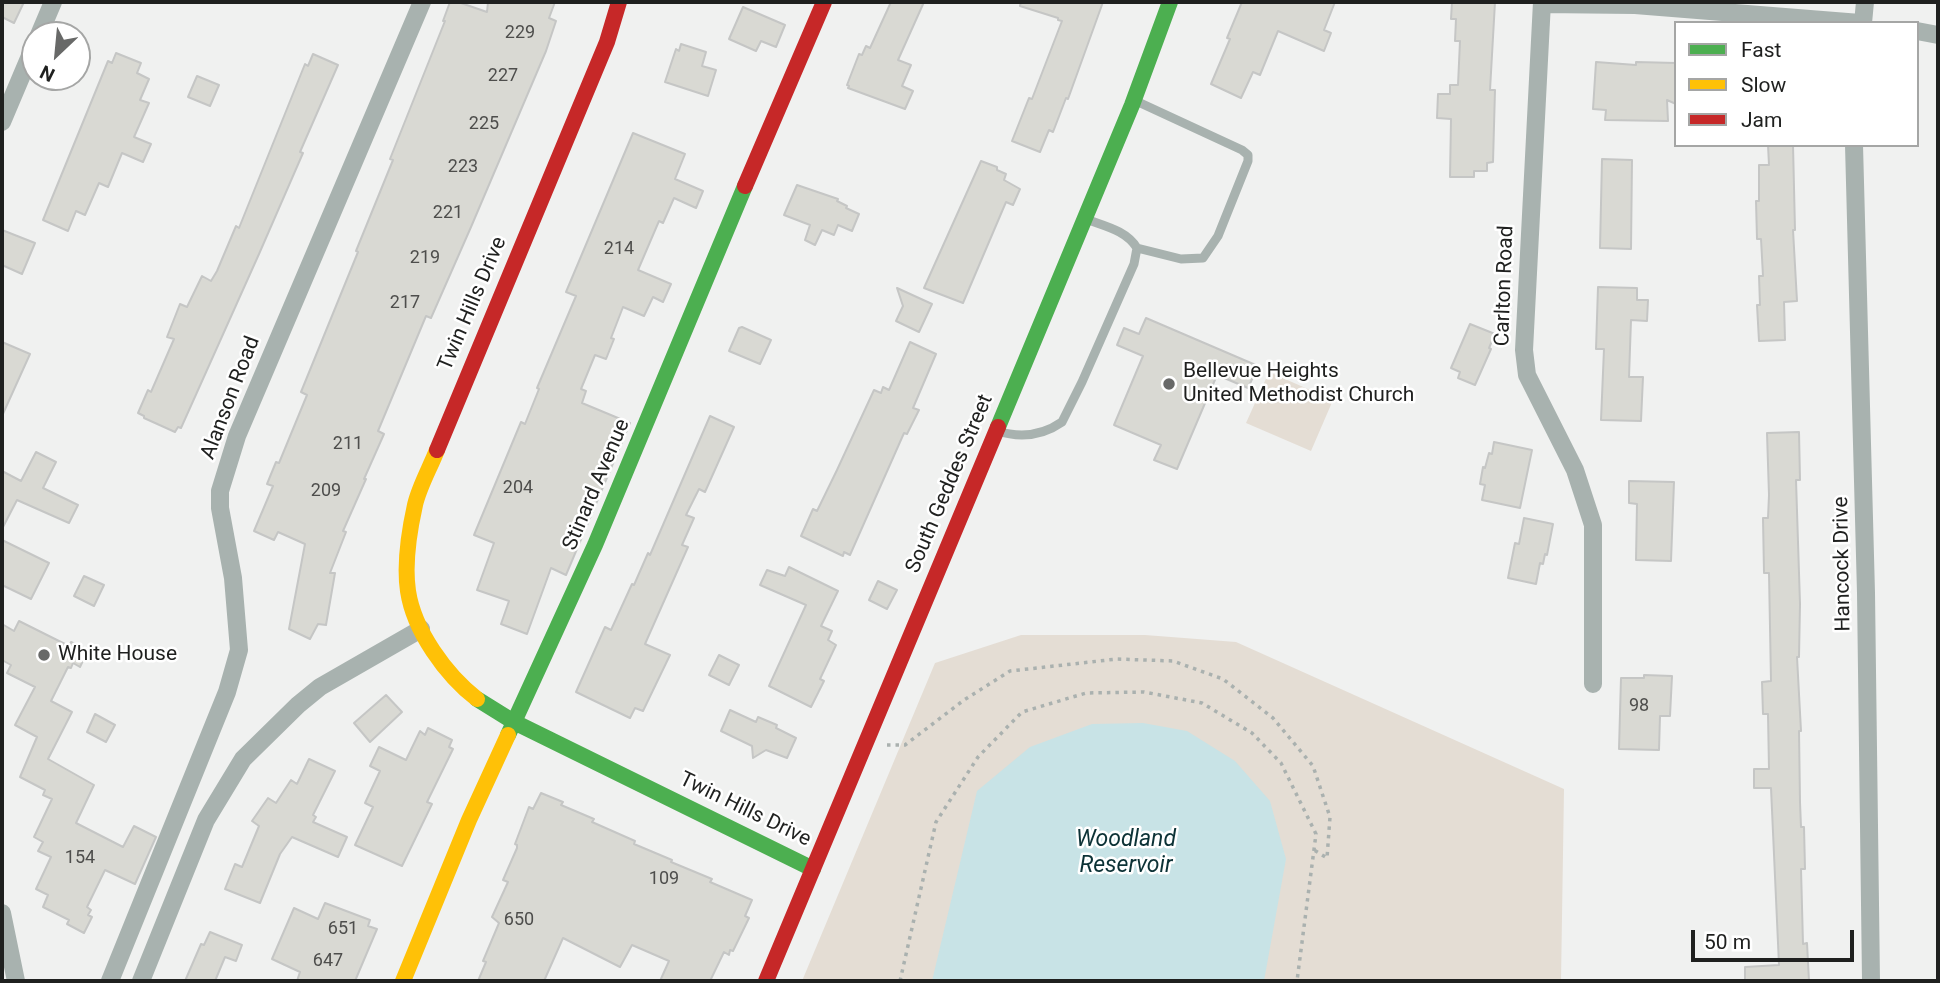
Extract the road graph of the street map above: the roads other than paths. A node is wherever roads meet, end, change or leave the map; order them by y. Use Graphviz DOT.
graph roads {
  1 [pos="53,2"];
  2 [pos="422,2"];
  3 [pos="619,2"];
  4 [pos="824,2"];
  5 [pos="1170,2"];
  6 [pos="1865,2"];
  7 [pos="1542,3"];
  8 [pos="45,21"];
  9 [pos="1837,21"];
  10 [pos="1862,21"];
  11 [pos="1919,32"];
  12 [pos="1938,35"];
  13 [pos="21,77"];
  14 [pos="1134,100"];
  15 [pos="2,122"];
  16 [pos="1854,147"];
  17 [pos="1084,218"];
  18 [pos="1136,248"];
  19 [pos="995,430"];
  20 [pos="421,629"];
  21 [pos="1593,684"];
  22 [pos="514,722"];
  23 [pos="813,869"];
  24 [pos="2,913"];
  25 [pos="16,981"];
  26 [pos="110,981"];
  27 [pos="141,981"];
  28 [pos="403,981"];
  29 [pos="766,981"];
  30 [pos="1871,981"];
  1 -- 8 [label="street"];
  2 -- 26 [label="street, Alanson Road"];
  3 -- 20 [label="street, Twin Hills Drive"];
  4 -- 22 [label="street, Stinard Avenue"];
  5 -- 14 [label="street, South Geddes Street"];
  6 -- 10 [label="street"];
  7 -- 9 [label="street"];
  7 -- 21 [label="street, Carlton Road"];
  11 -- 12 [label="street"];
  13 -- 15 [label="street"];
  14 -- 17 [label="street, South Geddes Street"];
  14 -- 18 [label="lane"];
  16 -- 30 [label="street, Hancock Drive"];
  17 -- 18 [label="lane"];
  17 -- 19 [label="street, South Geddes Street"];
  18 -- 19 [label="lane"];
  19 -- 23 [label="street, South Geddes Street"];
  20 -- 22 [label="street, Twin Hills Drive"];
  20 -- 27 [label="street"];
  22 -- 23 [label="street, Twin Hills Drive"];
  22 -- 28 [label="street, Stinard Avenue"];
  23 -- 29 [label="street, South Geddes Street"];
  24 -- 25 [label="street"];
}
